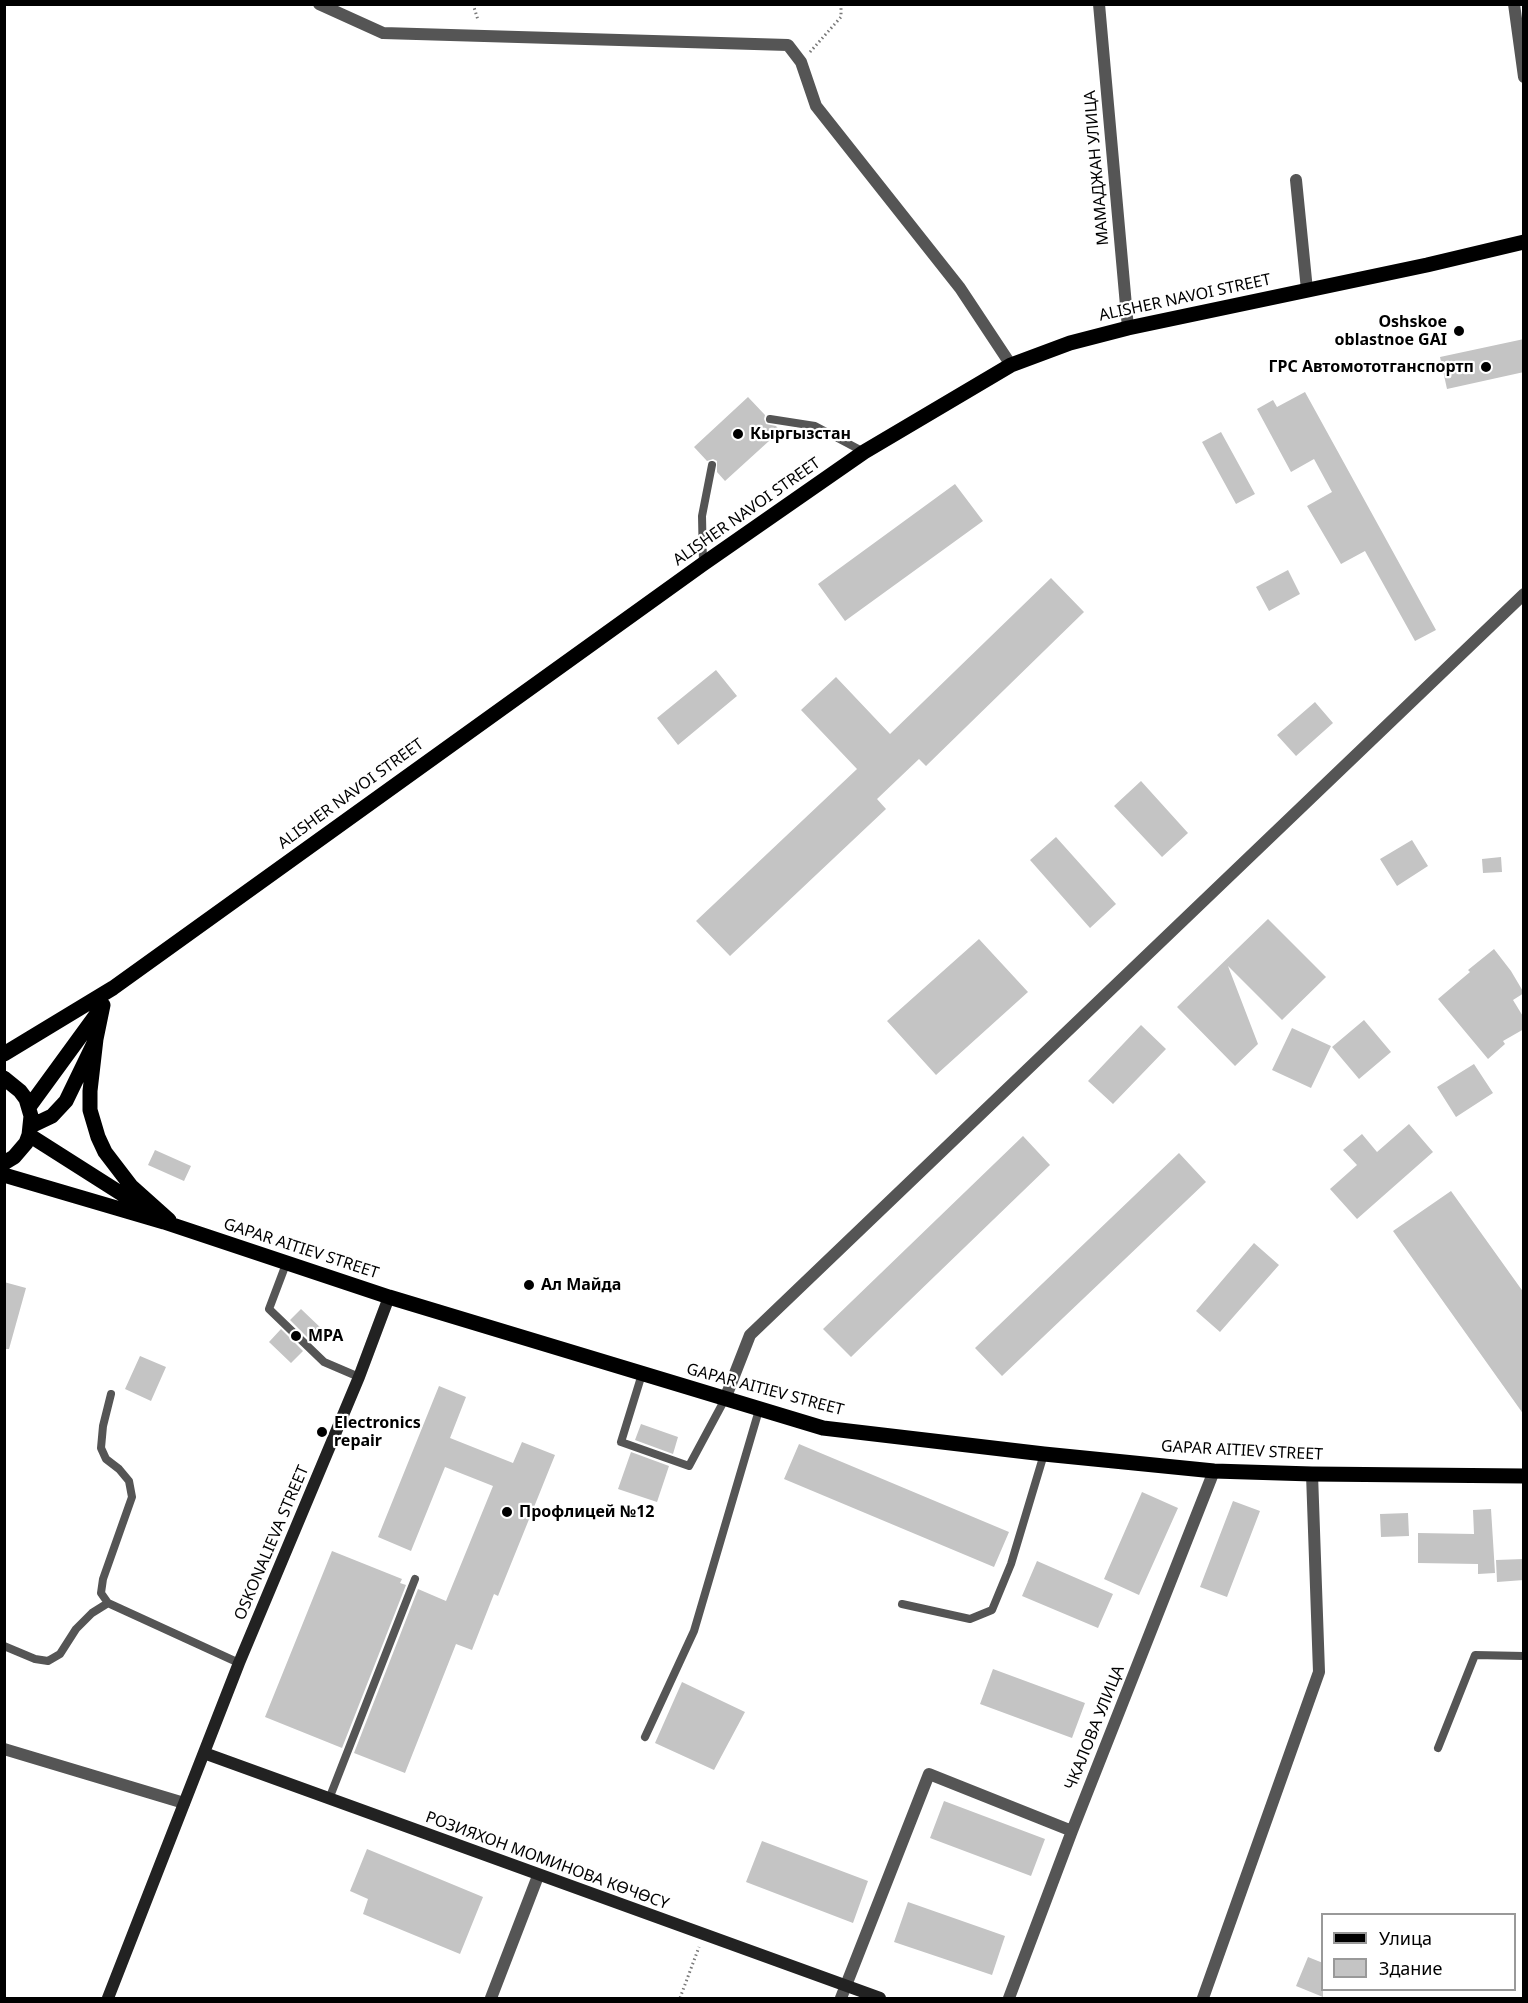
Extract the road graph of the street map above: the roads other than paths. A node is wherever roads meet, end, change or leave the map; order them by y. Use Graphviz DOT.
graph roads {
  1 [pos="319,4"];
  2 [pos="1099,4"];
  3 [pos="1515,4"];
  4 [pos="1524,77"];
  5 [pos="1296,180"];
  6 [pos="1524,242"];
  7 [pos="1307,290"];
  8 [pos="1128,328"];
  9 [pos="1011,365"];
  10 [pos="770,419"];
  11 [pos="864,452"];
  12 [pos="712,465"];
  13 [pos="703,564"];
  14 [pos="1524,594"];
  15 [pos="113,988"];
  16 [pos="103,1005"];
  17 [pos="96,1039"];
  18 [pos="4,1054"];
  19 [pos="4,1078"];
  20 [pos="29,1107"];
  21 [pos="30,1130"];
  22 [pos="4,1164"];
  23 [pos="4,1175"];
  24 [pos="171,1224"];
  25 [pos="286,1264"];
  26 [pos="389,1297"];
  27 [pos="642,1374"];
  28 [pos="359,1377"];
  29 [pos="111,1394"];
  30 [pos="725,1399"];
  31 [pos="759,1410"];
  32 [pos="1044,1454"];
  33 [pos="1214,1471"];
  34 [pos="1312,1474"];
  35 [pos="1524,1476"];
  36 [pos="415,1579"];
  37 [pos="108,1603"];
  38 [pos="902,1604"];
  39 [pos="4,1646"];
  40 [pos="1524,1656"];
  41 [pos="239,1663"];
  42 [pos="645,1737"];
  43 [pos="1438,1748"];
  44 [pos="4,1749"];
  45 [pos="204,1753"];
  46 [pos="328,1799"];
  47 [pos="184,1803"];
  48 [pos="1072,1831"];
  49 [pos="538,1876"];
  50 [pos="843,1993"];
  51 [pos="108,1998"];
  52 [pos="491,1998"];
  53 [pos="880,1998"];
  54 [pos="1009,1998"];
  55 [pos="1203,1998"];
  1 -- 9 [label="street"];
  2 -- 8 [label="street, МАМАДЖАН УЛИЦА"];
  3 -- 4 [label="street"];
  5 -- 7 [label="street"];
  6 -- 7 [label="main road, ALISHER NAVOI STREET"];
  7 -- 8 [label="main road, ALISHER NAVOI STREET"];
  8 -- 9 [label="main road, ALISHER NAVOI STREET"];
  9 -- 11 [label="main road, ALISHER NAVOI STREET"];
  10 -- 11 [label="lane"];
  11 -- 13 [label="main road, ALISHER NAVOI STREET"];
  12 -- 13 [label="lane"];
  13 -- 15 [label="main road, ALISHER NAVOI STREET"];
  14 -- 30 [label="street"];
  15 -- 16 [label="main road, ALISHER NAVOI STREET"];
  15 -- 18 [label="main road, ALISHER NAVOI STREET"];
  16 -- 17 [label="main road"];
  16 -- 20 [label="main road, ALISHER NAVOI STREET"];
  17 -- 21 [label="main road"];
  17 -- 24 [label="main road"];
  19 -- 20 [label="main road"];
  20 -- 21 [label="main road"];
  21 -- 22 [label="main road"];
  21 -- 24 [label="main road, GAPAR AITIEV STREET"];
  23 -- 24 [label="main road, GAPAR AITIEV STREET"];
  24 -- 25 [label="main road, GAPAR AITIEV STREET"];
  25 -- 26 [label="main road, GAPAR AITIEV STREET"];
  25 -- 28 [label="lane"];
  26 -- 27 [label="main road, GAPAR AITIEV STREET"];
  26 -- 28 [label="street, OSKONALIEVA STREET"];
  27 -- 30 [label="main road, GAPAR AITIEV STREET"];
  27 -- 30 [label="lane"];
  28 -- 41 [label="street, OSKONALIEVA STREET"];
  29 -- 37 [label="lane"];
  30 -- 31 [label="main road, GAPAR AITIEV STREET"];
  31 -- 32 [label="main road, GAPAR AITIEV STREET"];
  31 -- 42 [label="lane"];
  32 -- 33 [label="main road, GAPAR AITIEV STREET"];
  32 -- 38 [label="lane"];
  33 -- 34 [label="main road, GAPAR AITIEV STREET"];
  33 -- 48 [label="street, ЧКАЛОВА УЛИЦА"];
  34 -- 35 [label="main road, GAPAR AITIEV STREET"];
  34 -- 55 [label="street"];
  36 -- 46 [label="lane"];
  37 -- 39 [label="lane"];
  37 -- 41 [label="lane"];
  40 -- 43 [label="lane"];
  41 -- 45 [label="street, OSKONALIEVA STREET"];
  44 -- 47 [label="street"];
  45 -- 46 [label="street, РОЗИЯХОН МОМИНОВА КӨЧӨСҮ"];
  45 -- 47 [label="street, OSKONALIEVA STREET"];
  46 -- 49 [label="street, РОЗИЯХОН МОМИНОВА КӨЧӨСҮ"];
  47 -- 51 [label="street, OSKONALIEVA STREET"];
  48 -- 50 [label="street"];
  48 -- 54 [label="street, ЧКАЛОВА УЛИЦА"];
  49 -- 50 [label="street, РОЗИЯХОН МОМИНОВА КӨЧӨСҮ"];
  49 -- 52 [label="street"];
  50 -- 53 [label="street, РОЗИЯХОН МОМИНОВА КӨЧӨСҮ"];
}
